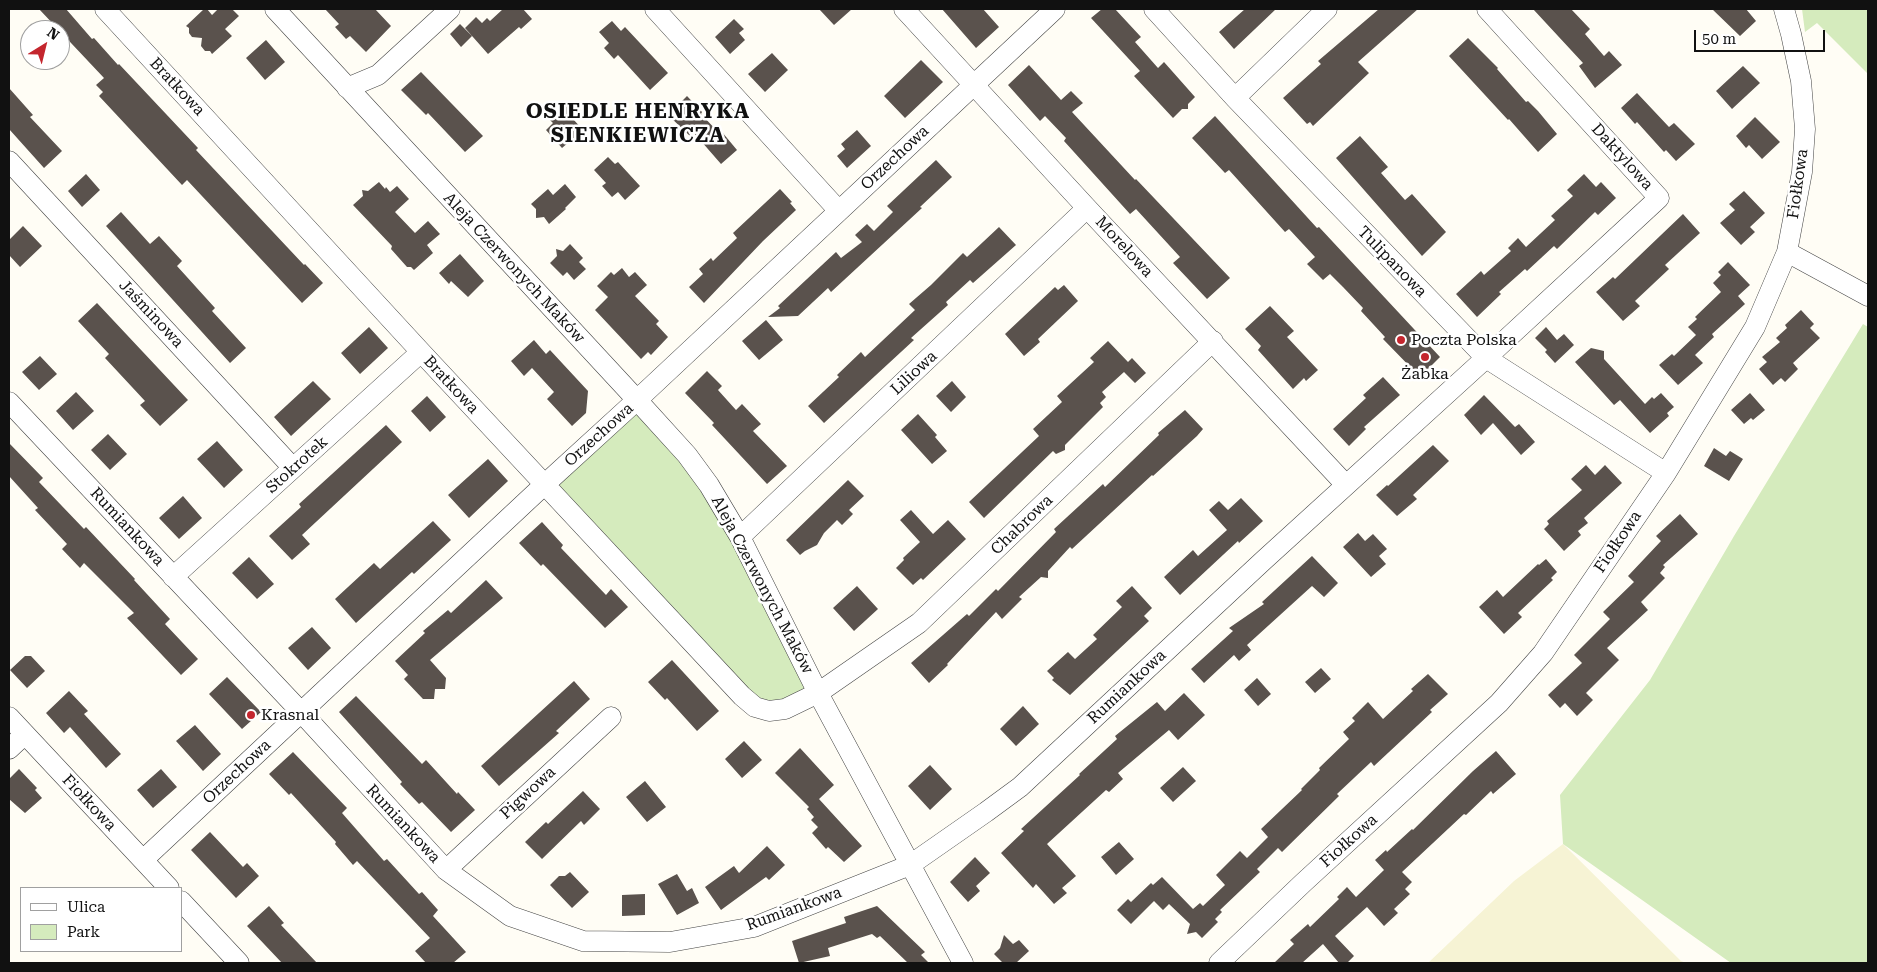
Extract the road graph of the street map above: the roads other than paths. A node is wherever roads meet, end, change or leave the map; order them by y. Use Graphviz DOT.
graph roads {
  1 [pos="105,9"];
  2 [pos="274,9"];
  3 [pos="450,9"];
  4 [pos="655,9"];
  5 [pos="904,9"];
  6 [pos="1054,9"];
  7 [pos="1154,9"];
  8 [pos="1327,9"];
  9 [pos="1487,9"];
  10 [pos="1784,9"];
  11 [pos="974,84"];
  12 [pos="347,88"];
  13 [pos="1235,98"];
  14 [pos="9,161"];
  15 [pos="1087,208"];
  16 [pos="839,211"];
  17 [pos="1787,252"];
  18 [pos="1868,296"];
  19 [pos="1213,342"];
  20 [pos="421,352"];
  21 [pos="1486,358"];
  22 [pos="637,400"];
  23 [pos="9,402"];
  24 [pos="293,468"];
  25 [pos="1666,473"];
  26 [pos="544,485"];
  27 [pos="1346,485"];
  28 [pos="740,537"];
  29 [pos="173,577"];
  30 [pos="818,694"];
  31 [pos="301,712"];
  32 [pos="9,717"];
  33 [pos="611,717"];
  34 [pos="25,734"];
  35 [pos="9,748"];
  36 [pos="143,860"];
  37 [pos="910,865"];
  38 [pos="446,870"];
  39 [pos="168,887"];
  40 [pos="182,902"];
  41 [pos="239,963"];
  42 [pos="963,963"];
  43 [pos="1219,963"];
  1 -- 20 [label="street, Bratkowa"];
  2 -- 12 [label="street, Aleja Czerwonych Maków"];
  3 -- 12 [label="street"];
  4 -- 16 [label="street"];
  5 -- 11 [label="street, Morelowa"];
  6 -- 11 [label="street, Orzechowa"];
  7 -- 13 [label="street, Tulipanowa"];
  8 -- 13 [label="street"];
  9 -- 21 [label="street, Daktylowa"];
  10 -- 17 [label="street, Fiołkowa"];
  11 -- 15 [label="street, Morelowa"];
  11 -- 16 [label="street, Orzechowa"];
  12 -- 22 [label="street, Aleja Czerwonych Maków"];
  13 -- 21 [label="street, Tulipanowa"];
  14 -- 24 [label="street, Jaśminowa"];
  15 -- 19 [label="street, Morelowa"];
  15 -- 28 [label="street, Liliowa"];
  16 -- 22 [label="street, Orzechowa"];
  17 -- 18 [label="street"];
  17 -- 25 [label="street, Fiołkowa"];
  19 -- 27 [label="street, Morelowa"];
  19 -- 30 [label="street, Chabrowa"];
  20 -- 24 [label="street, Stokrotek"];
  20 -- 26 [label="street, Bratkowa"];
  21 -- 25 [label="street, Tulipanowa"];
  21 -- 27 [label="street, Rumiankowa"];
  22 -- 26 [label="street, Orzechowa"];
  22 -- 28 [label="street, Aleja Czerwonych Maków"];
  23 -- 29 [label="street, Rumiankowa"];
  24 -- 29 [label="street, Stokrotek"];
  25 -- 43 [label="street, Fiołkowa"];
  26 -- 30 [label="street, Bratkowa"];
  26 -- 31 [label="street, Orzechowa"];
  27 -- 37 [label="street, Rumiankowa"];
  28 -- 30 [label="street, Aleja Czerwonych Maków"];
  29 -- 31 [label="street, Rumiankowa"];
  30 -- 37 [label="street, Aleja Czerwonych Maków"];
  31 -- 36 [label="street, Orzechowa"];
  31 -- 38 [label="street, Rumiankowa"];
  32 -- 34 [label="street, Fiołkowa"];
  33 -- 38 [label="street, Pigwowa"];
  34 -- 35 [label="street"];
  34 -- 36 [label="street, Fiołkowa"];
  36 -- 39 [label="street, Fiołkowa"];
  37 -- 38 [label="street, Rumiankowa"];
  37 -- 42 [label="street, Aleja Czerwonych Maków"];
  40 -- 41 [label="street"];
}
